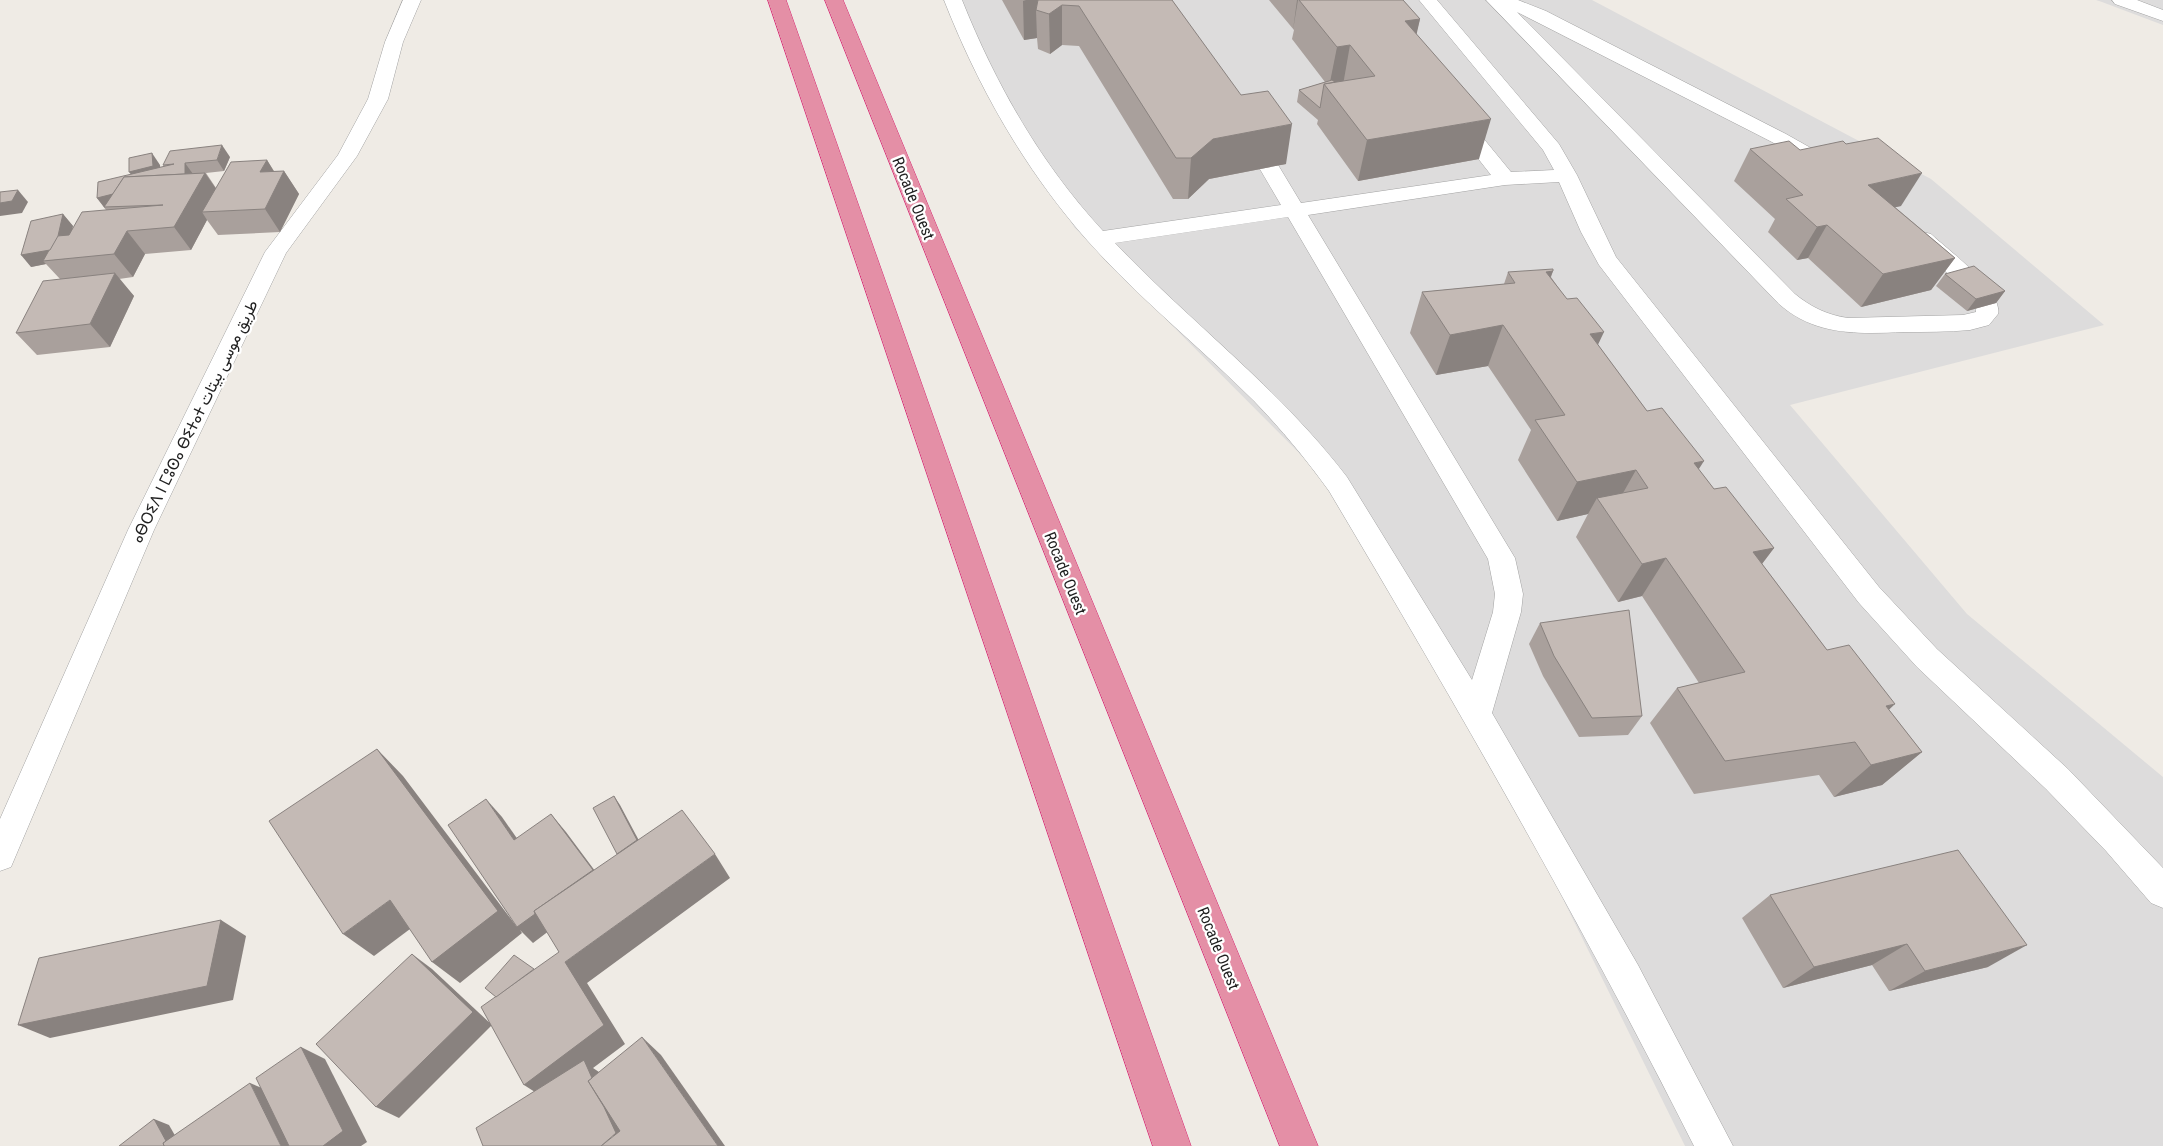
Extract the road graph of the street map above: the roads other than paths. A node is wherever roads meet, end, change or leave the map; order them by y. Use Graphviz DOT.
graph roads {
  1 [pos="412,0"];
  2 [pos="777,0"];
  3 [pos="834,0"];
  4 [pos="953,0"];
  5 [pos="1428,0"];
  6 [pos="1494,0"];
  7 [pos="1502,0"];
  8 [pos="2121,0"];
  9 [pos="2163,16"];
  10 [pos="1450,109"];
  11 [pos="1240,117"];
  12 [pos="1567,175"];
  13 [pos="1505,179"];
  14 [pos="1852,181"];
  15 [pos="1294,209"];
  16 [pos="1907,224"];
  17 [pos="1098,239"];
  18 [pos="1477,712"];
  19 [pos="0,856"];
  20 [pos="2163,892"];
  21 [pos="1172,1146"];
  22 [pos="1299,1146"];
  23 [pos="1714,1146"];
  1 -- 19 [label="street, ⴰⴱⵔⵉⴷ ⵏ ⵎⵓⵙⴰ ⴱⵉⵜⴰⵜ طريق موسى بيتات"];
  2 -- 21 [label="highway"];
  3 -- 22 [label="highway, Rocade Ouest"];
  4 -- 17 [label="street"];
  5 -- 12 [label="street"];
  6 -- 16 [label="street"];
  7 -- 14 [label="street"];
  8 -- 9 [label="street"];
  10 -- 13 [label="street"];
  11 -- 15 [label="street"];
  12 -- 13 [label="street"];
  12 -- 20 [label="street"];
  13 -- 15 [label="street"];
  15 -- 17 [label="street"];
  15 -- 18 [label="street"];
  17 -- 18 [label="street"];
  18 -- 23 [label="street"];
}
